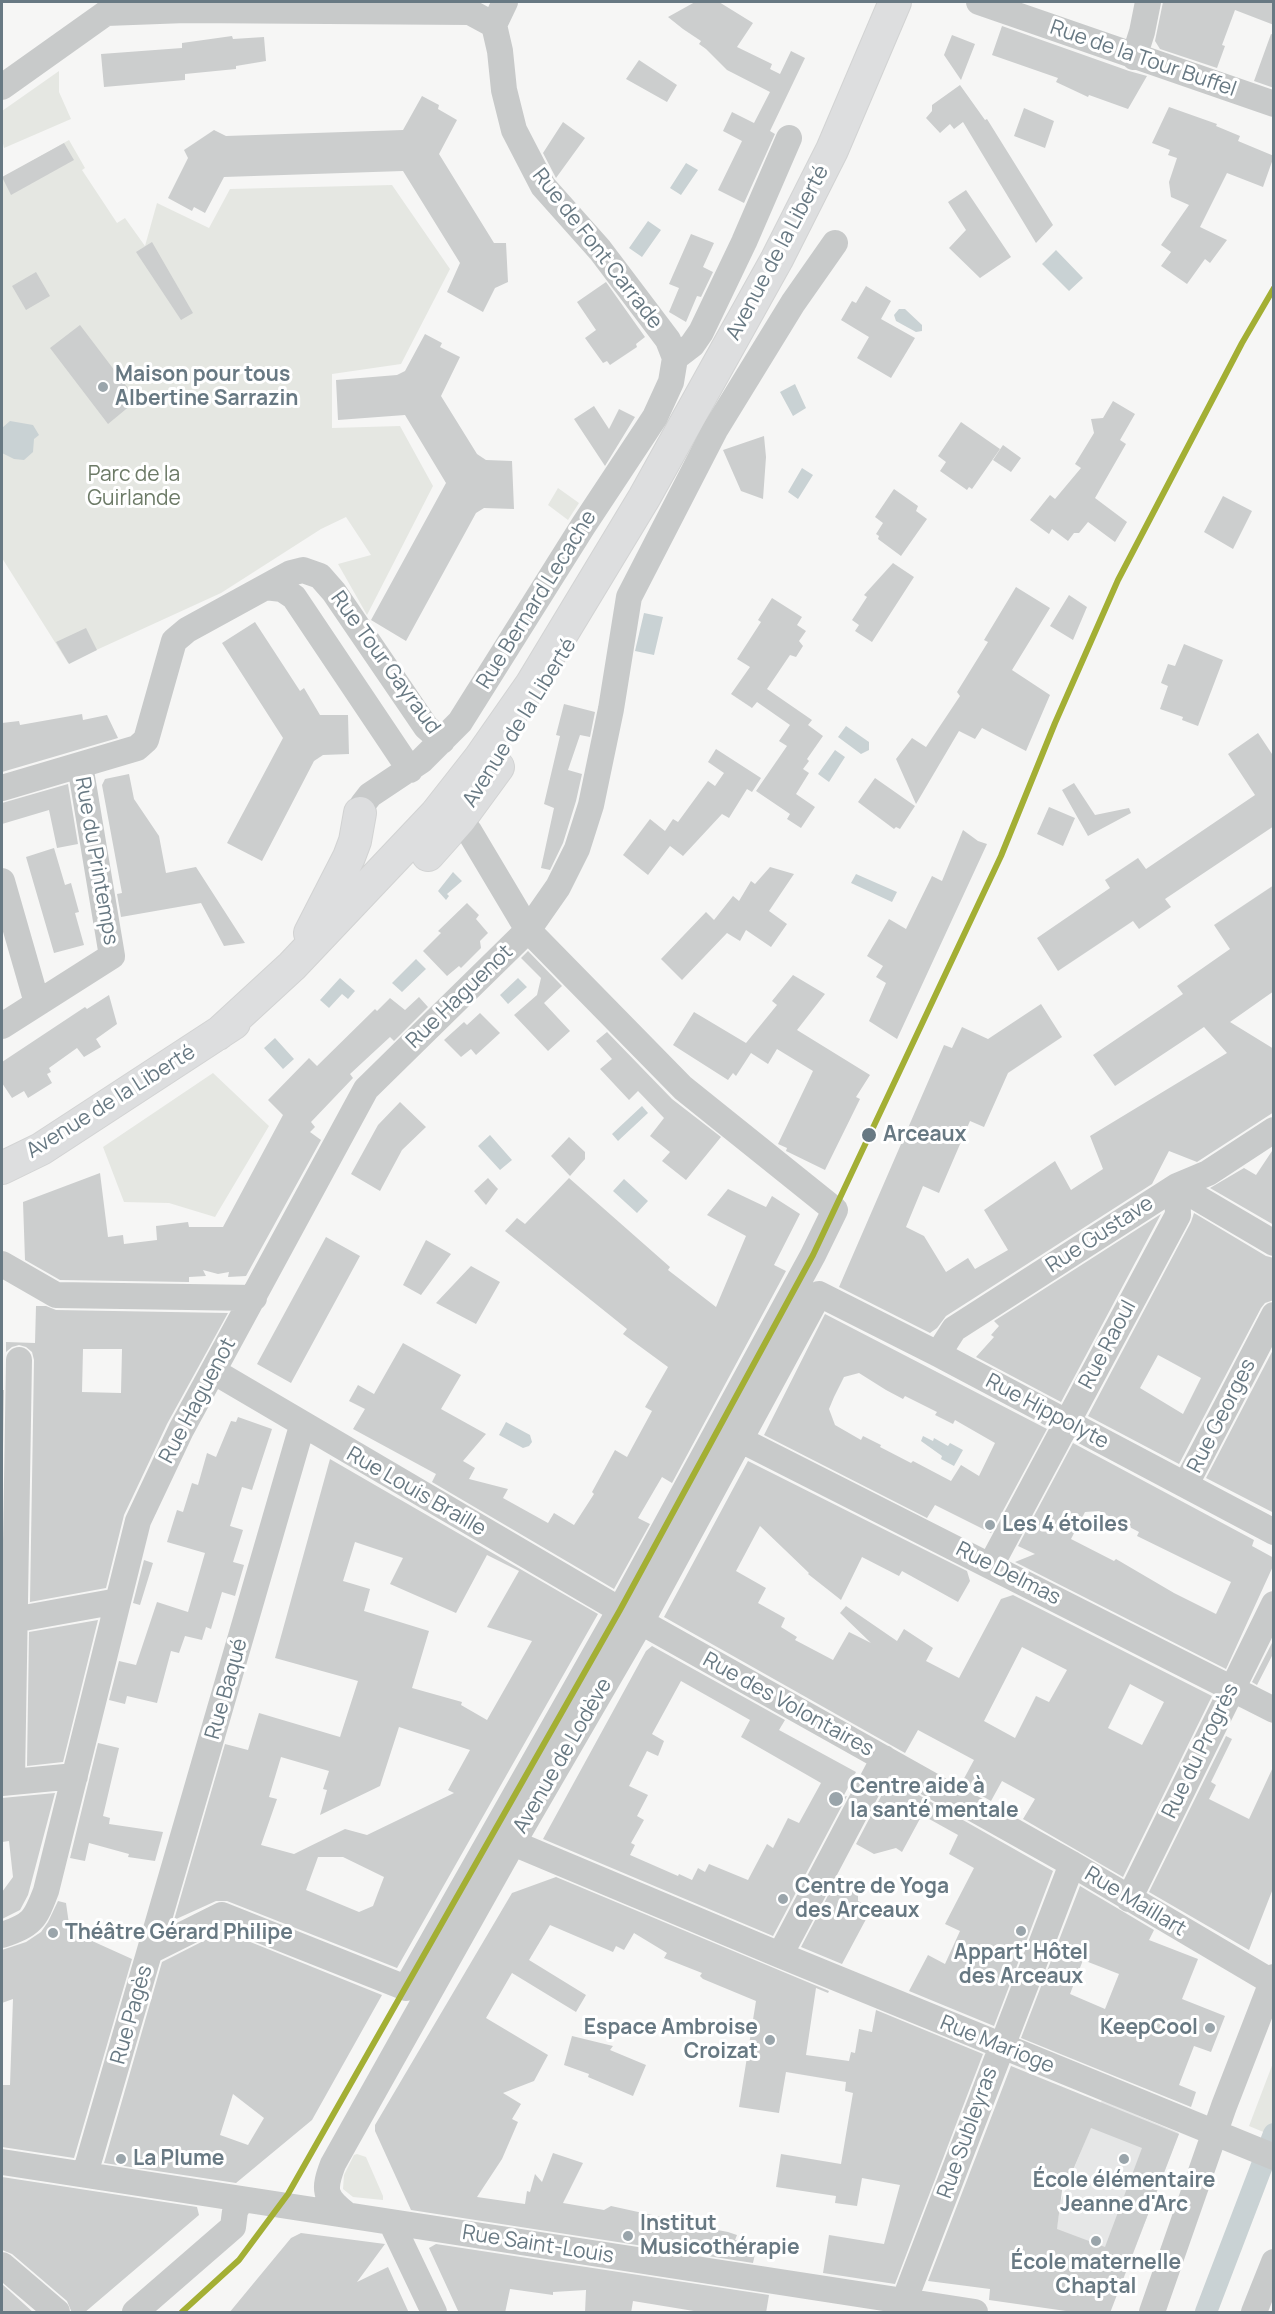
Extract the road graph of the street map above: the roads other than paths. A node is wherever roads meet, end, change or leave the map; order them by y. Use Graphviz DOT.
graph roads {
  1 [pos="504,2"];
  2 [pos="896,2"];
  3 [pos="979,2"];
  4 [pos="1148,2"];
  5 [pos="187,6"];
  6 [pos="494,25"];
  7 [pos="1134,57"];
  8 [pos="2,87"];
  9 [pos="1274,104"];
  10 [pos="789,138"];
  11 [pos="835,243"];
  12 [pos="675,358"];
  13 [pos="644,498"];
  14 [pos="265,587"];
  15 [pos="442,741"];
  16 [pos="80,765"];
  17 [pos="410,770"];
  18 [pos="2,788"];
  19 [pos="360,813"];
  20 [pos="436,814"];
  21 [pos="469,831"];
  22 [pos="2,881"];
  23 [pos="528,930"];
  24 [pos="292,966"];
  25 [pos="37,1003"];
  26 [pos="2,1026"];
  27 [pos="218,1034"];
  28 [pos="1274,1130"];
  29 [pos="2,1168"];
  30 [pos="1177,1186"];
  31 [pos="1274,1243"];
  32 [pos="2,1264"];
  33 [pos="819,1294"];
  34 [pos="254,1298"];
  35 [pos="1274,1315"];
  36 [pos="938,1354"];
  37 [pos="19,1360"];
  38 [pos="213,1371"];
  39 [pos="1066,1423"];
  40 [pos="302,1426"];
  41 [pos="741,1440"];
  42 [pos="9,1443"];
  43 [pos="1186,1484"];
  44 [pos="1274,1532"];
  45 [pos="991,1565"];
  46 [pos="118,1601"];
  47 [pos="1274,1604"];
  48 [pos="631,1616"];
  49 [pos="8,1621"];
  50 [pos="1231,1688"];
  51 [pos="1274,1710"];
  52 [pos="884,1758"];
  53 [pos="75,1776"];
  54 [pos="7,1782"];
  55 [pos="998,1823"];
  56 [pos="513,1843"];
  57 [pos="1072,1864"];
  58 [pos="1129,1899"];
  59 [pos="2,1935"];
  60 [pos="150,1951"];
  61 [pos="780,1955"];
  62 [pos="1273,1980"];
  63 [pos="1000,2046"];
  64 [pos="1216,2133"];
  65 [pos="1274,2157"];
  66 [pos="2,2162"];
  67 [pos="85,2174"];
  68 [pos="242,2199"];
  69 [pos="346,2214"];
  70 [pos="391,2222"];
  71 [pos="1274,2262"];
  72 [pos="2,2265"];
  73 [pos="902,2307"];
  74 [pos="57,2313"];
  75 [pos="135,2313"];
  76 [pos="434,2313"];
  77 [pos="975,2313"];
  78 [pos="1152,2313"];
  79 [pos="1254,2313"];
  1 -- 6 [label="street"];
  2 -- 13 [label="main road, Avenue de la Liberté"];
  3 -- 7 [label="street, Rue de la Tour Buffel"];
  4 -- 7 [label="street"];
  5 -- 6 [label="street"];
  5 -- 8 [label="street"];
  6 -- 12 [label="street, Rue de Font Carrade"];
  7 -- 9 [label="street, Rue de la Tour Buffel"];
  10 -- 12 [label="street"];
  11 -- 23 [label="street, Rue Haguenot"];
  12 -- 15 [label="street, Rue Bernard Lecache"];
  13 -- 20 [label="main road, Avenue de la Liberté"];
  13 -- 27 [label="main road, Avenue de la Liberté"];
  14 -- 15 [label="street, Rue Tour Gayraud"];
  14 -- 16 [label="street, Rue Tour Gayraud"];
  14 -- 17 [label="street, Rue Tour Gayraud"];
  15 -- 17 [label="street, Rue Bernard Lecache"];
  16 -- 18 [label="street, Rue Tour Gayraud"];
  16 -- 25 [label="street, Rue du Printemps"];
  17 -- 19 [label="street, Rue Bernard Lecache"];
  19 -- 20 [label="main road"];
  19 -- 24 [label="main road"];
  20 -- 24 [label="main road, Avenue de la Liberté"];
  21 -- 23 [label="street"];
  22 -- 25 [label="street"];
  23 -- 34 [label="street, Rue Haguenot"];
  23 -- 48 [label="street"];
  24 -- 27 [label="main road, Avenue de la Liberté"];
  25 -- 26 [label="street"];
  27 -- 29 [label="main road, Avenue de la Liberté"];
  28 -- 30 [label="street, Rue Gustave"];
  30 -- 31 [label="street"];
  30 -- 36 [label="street, Rue Gustave"];
  30 -- 39 [label="street, Rue Raoul"];
  32 -- 34 [label="street"];
  33 -- 36 [label="street, Rue Hippolyte"];
  33 -- 41 [label="street, Avenue de Lodève"];
  34 -- 38 [label="street, Rue Haguenot"];
  35 -- 43 [label="street, Rue Georges"];
  36 -- 39 [label="street, Rue Hippolyte"];
  37 -- 42 [label="street"];
  38 -- 40 [label="street, Rue Louis Braille"];
  38 -- 46 [label="street, Rue Haguenot"];
  39 -- 43 [label="street, Rue Hippolyte"];
  39 -- 45 [label="street, Rue Raoul"];
  40 -- 48 [label="street, Rue Louis Braille"];
  40 -- 60 [label="street, Rue Baqué"];
  41 -- 45 [label="street, Rue Delmas"];
  41 -- 48 [label="street, Avenue de Lodève"];
  42 -- 49 [label="street"];
  43 -- 44 [label="street, Rue Hippolyte"];
  45 -- 50 [label="street, Rue Delmas"];
  46 -- 49 [label="street"];
  46 -- 53 [label="street, Rue Haguenot"];
  47 -- 50 [label="street, Rue du Progrès"];
  48 -- 52 [label="street, Rue des Volontaires"];
  48 -- 56 [label="street, Avenue de Lodève"];
  48 -- 60 [label="street, Rue Pagès"];
  49 -- 54 [label="street"];
  50 -- 51 [label="street, Rue Delmas"];
  50 -- 58 [label="street, Rue du Progrès"];
  52 -- 55 [label="street, Rue des Volontaires"];
  52 -- 61 [label="street"];
  53 -- 54 [label="street"];
  53 -- 59 [label="street, Rue Haguenot"];
  55 -- 57 [label="street, Rue Maillart"];
  56 -- 61 [label="street, Rue Marioge"];
  56 -- 69 [label="street, Avenue de Lodève"];
  57 -- 58 [label="street, Rue Maillart"];
  57 -- 63 [label="street, Rue Subleyras"];
  58 -- 62 [label="street, Rue Maillart"];
  60 -- 67 [label="street, Rue Pagès"];
  61 -- 63 [label="street, Rue Marioge"];
  62 -- 64 [label="street"];
  63 -- 64 [label="street, Rue Marioge"];
  63 -- 73 [label="street, Rue Subleyras"];
  64 -- 65 [label="street, Rue Marioge"];
  64 -- 78 [label="street"];
  66 -- 67 [label="street, Rue Saint-Louis"];
  67 -- 68 [label="street, Rue Saint-Louis"];
  68 -- 69 [label="street, Rue Saint-Louis"];
  68 -- 75 [label="street"];
  69 -- 70 [label="street, Rue Saint-Louis"];
  70 -- 73 [label="street, Rue Saint-Louis"];
  70 -- 76 [label="street"];
  71 -- 79 [label="street"];
  72 -- 74 [label="street"];
  73 -- 77 [label="street, Rue Saint-Louis"];
}
